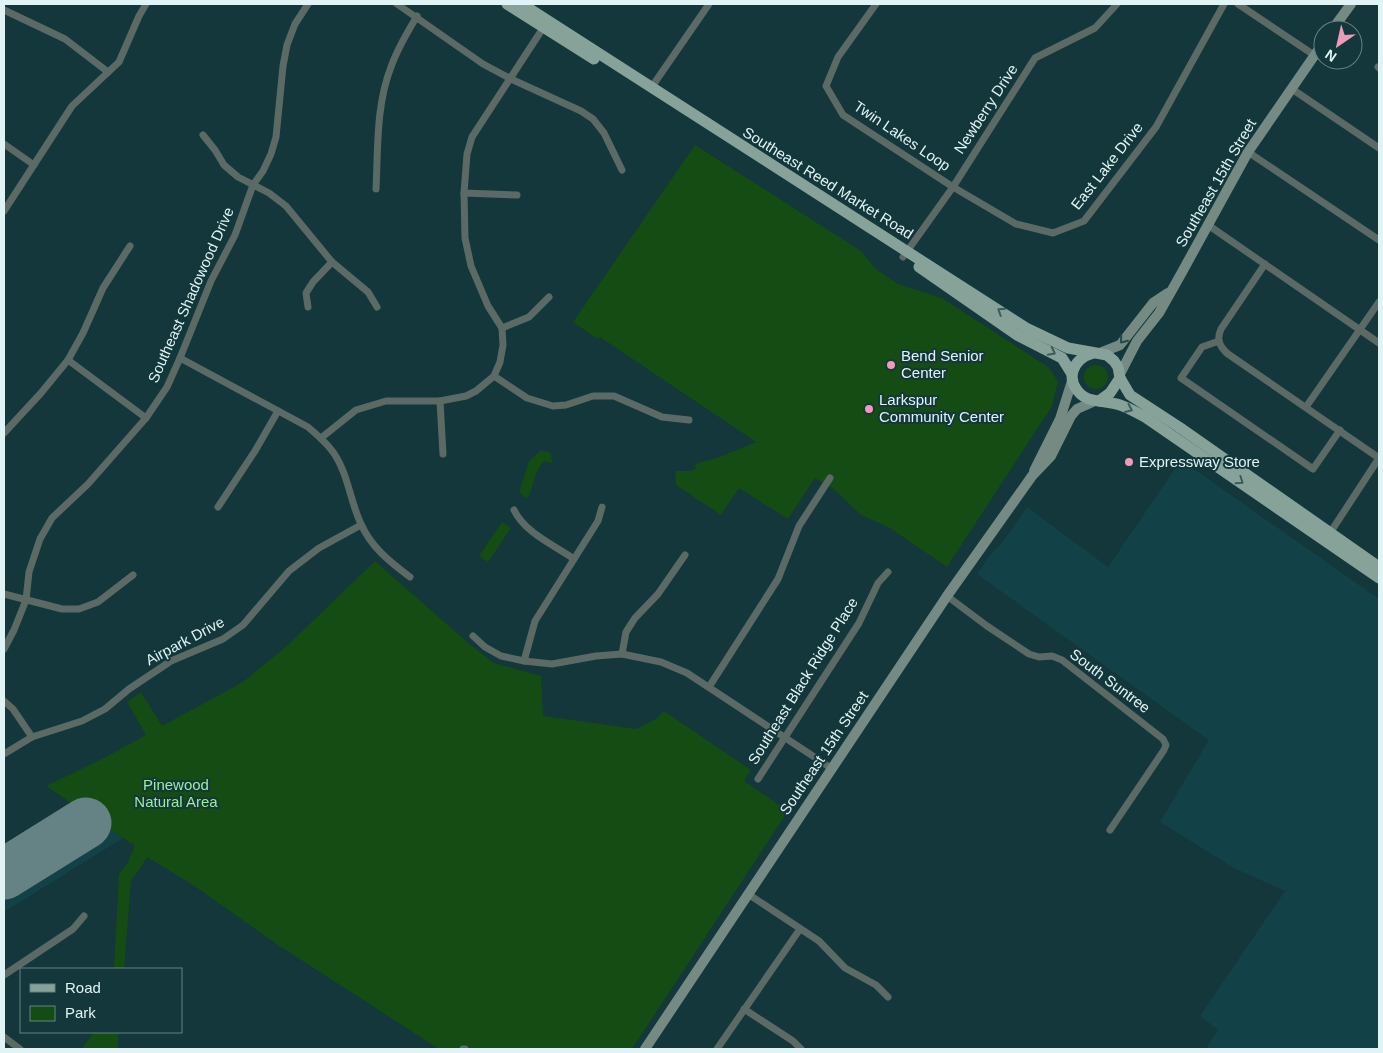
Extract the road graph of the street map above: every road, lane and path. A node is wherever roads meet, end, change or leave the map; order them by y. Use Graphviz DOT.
graph roads {
  1 [pos="146,4"];
  2 [pos="308,4"];
  3 [pos="397,4"];
  4 [pos="507,4"];
  5 [pos="522,4"];
  6 [pos="709,4"];
  7 [pos="876,4"];
  8 [pos="1117,4"];
  9 [pos="1224,4"];
  10 [pos="1238,4"];
  11 [pos="1351,4"];
  12 [pos="4,10"];
  13 [pos="417,16"];
  14 [pos="1339,20"];
  15 [pos="546,24"];
  16 [pos="1313,54"];
  17 [pos="1313,57"];
  18 [pos="108,72"];
  19 [pos="511,79"];
  20 [pos="651,88"];
  21 [pos="1292,89"];
  22 [pos="202,135"];
  23 [pos="4,144"];
  24 [pos="1379,148"];
  25 [pos="1248,152"];
  26 [pos="34,165"];
  27 [pos="622,170"];
  28 [pos="253,185"];
  29 [pos="953,187"];
  30 [pos="376,189"];
  31 [pos="464,193"];
  32 [pos="517,195"];
  33 [pos="4,211"];
  34 [pos="1208,226"];
  35 [pos="1379,240"];
  36 [pos="130,246"];
  37 [pos="906,254"];
  38 [pos="332,262"];
  39 [pos="1264,264"];
  40 [pos="1171,290"];
  41 [pos="549,297"];
  42 [pos="1379,302"];
  43 [pos="308,306"];
  44 [pos="377,307"];
  45 [pos="502,328"];
  46 [pos="1360,330"];
  47 [pos="1219,341"];
  48 [pos="1379,343"];
  49 [pos="1096,353"];
  50 [pos="180,358"];
  51 [pos="68,360"];
  52 [pos="494,376"];
  53 [pos="1120,376"];
  54 [pos="1072,377"];
  55 [pos="440,401"];
  56 [pos="1097,401"];
  57 [pos="1306,407"];
  58 [pos="278,411"];
  59 [pos="146,418"];
  60 [pos="689,420"];
  61 [pos="1340,430"];
  62 [pos="4,433"];
  63 [pos="320,438"];
  64 [pos="443,454"];
  65 [pos="1379,458"];
  66 [pos="1032,476"];
  67 [pos="830,478"];
  68 [pos="218,507"];
  69 [pos="602,507"];
  70 [pos="514,510"];
  71 [pos="361,524"];
  72 [pos="1330,533"];
  73 [pos="685,555"];
  74 [pos="574,559"];
  75 [pos="1379,567"];
  76 [pos="888,572"];
  77 [pos="133,575"];
  78 [pos="410,577"];
  79 [pos="1379,578"];
  80 [pos="4,594"];
  81 [pos="947,596"];
  82 [pos="26,600"];
  83 [pos="473,636"];
  84 [pos="4,649"];
  85 [pos="622,654"];
  86 [pos="524,661"];
  87 [pos="709,687"];
  88 [pos="4,701"];
  89 [pos="32,737"];
  90 [pos="784,737"];
  91 [pos="4,754"];
  92 [pos="831,768"];
  93 [pos="758,779"];
  94 [pos="1110,830"];
  95 [pos="748,894"];
  96 [pos="84,916"];
  97 [pos="800,929"];
  98 [pos="4,975"];
  99 [pos="888,997"];
  100 [pos="744,1009"];
  101 [pos="4,1038"];
  102 [pos="20,1049"];
  103 [pos="644,1049"];
  104 [pos="717,1049"];
  105 [pos="801,1049"];
  1 -- 18 [label="street"];
  2 -- 28 [label="street, Southeast Shadowood Drive"];
  3 -- 13 [label="street"];
  4 -- 15 [label="main road, Southeast Reed Market Road"];
  5 -- 15 [label="main road, Southeast Reed Market Road"];
  6 -- 20 [label="street"];
  7 -- 29 [label="street, Twin Lakes Loop"];
  8 -- 29 [label="street, Newberry Drive"];
  9 -- 29 [label="street, East Lake Drive"];
  10 -- 16 [label="street"];
  11 -- 14 [label="main road"];
  12 -- 18 [label="street"];
  13 -- 19 [label="street"];
  13 -- 30 [label="street"];
  15 -- 19 [label="street"];
  15 -- 20 [label="main road, Southeast Reed Market Road"];
  15 -- 37 [label="main road, Southeast Reed Market Road"];
  17 -- 21 [label="main road, Southeast 15th Street"];
  18 -- 26 [label="street"];
  19 -- 27 [label="street"];
  19 -- 31 [label="street"];
  20 -- 37 [label="main road, Southeast Reed Market Road"];
  21 -- 24 [label="street"];
  21 -- 25 [label="main road, Southeast 15th Street"];
  22 -- 28 [label="street"];
  23 -- 26 [label="street"];
  25 -- 34 [label="main road, Southeast 15th Street"];
  25 -- 35 [label="street"];
  26 -- 33 [label="street"];
  28 -- 38 [label="street"];
  28 -- 50 [label="street, Southeast Shadowood Drive"];
  29 -- 37 [label="street, Newberry Drive"];
  31 -- 32 [label="street"];
  31 -- 45 [label="street"];
  34 -- 39 [label="street"];
  34 -- 40 [label="main road, Southeast 15th Street"];
  36 -- 51 [label="street"];
  49 -- 37 [label="main road, Southeast Reed Market Road, one-way"];
  37 -- 54 [label="main road, Southeast Reed Market Road, one-way"];
  38 -- 43 [label="street"];
  38 -- 44 [label="street"];
  39 -- 46 [label="street"];
  39 -- 47 [label="street"];
  40 -- 49 [label="main road, Southeast 15th Street, one-way"];
  40 -- 53 [label="main road, Southeast 15th Street"];
  41 -- 45 [label="street"];
  42 -- 46 [label="street"];
  45 -- 52 [label="street"];
  46 -- 48 [label="street"];
  46 -- 57 [label="street"];
  47 -- 57 [label="street"];
  47 -- 61 [label="street"];
  49 -- 53 [label="main road"];
  49 -- 54 [label="main road, Southeast 15th Street"];
  50 -- 58 [label="street"];
  50 -- 59 [label="street, Southeast Shadowood Drive"];
  51 -- 59 [label="street"];
  51 -- 62 [label="street"];
  52 -- 55 [label="street"];
  52 -- 60 [label="street"];
  53 -- 56 [label="main road, Southeast 15th Street"];
  53 -- 72 [label="main road"];
  54 -- 56 [label="main road, Southeast Reed Market Road"];
  54 -- 66 [label="main road, Southeast 15th Street"];
  55 -- 63 [label="street"];
  55 -- 64 [label="street"];
  56 -- 66 [label="main road, Southeast 15th Street"];
  56 -- 79 [label="main road, Southeast Reed Market Road, one-way"];
  57 -- 61 [label="street"];
  58 -- 63 [label="street"];
  58 -- 68 [label="street"];
  59 -- 82 [label="street, Southeast Shadowood Drive"];
  61 -- 65 [label="street"];
  63 -- 71 [label="street"];
  65 -- 72 [label="street"];
  66 -- 81 [label="main road, Southeast 15th Street"];
  67 -- 87 [label="street"];
  69 -- 74 [label="street"];
  70 -- 74 [label="street"];
  71 -- 78 [label="street"];
  71 -- 89 [label="street, Airpark Drive"];
  72 -- 75 [label="main road"];
  73 -- 85 [label="street"];
  74 -- 86 [label="street"];
  76 -- 90 [label="street, Southeast Black Ridge Place"];
  77 -- 82 [label="street"];
  80 -- 82 [label="street"];
  81 -- 92 [label="main road, Southeast 15th Street"];
  81 -- 94 [label="street, South Suntree"];
  82 -- 84 [label="street, Southeast Shadowood Drive"];
  83 -- 86 [label="street"];
  85 -- 86 [label="street"];
  85 -- 87 [label="street"];
  87 -- 90 [label="street"];
  88 -- 89 [label="street"];
  89 -- 91 [label="street, Airpark Drive"];
  90 -- 92 [label="street"];
  90 -- 93 [label="street, Southeast Black Ridge Place"];
  92 -- 95 [label="main road, Southeast 15th Street"];
  95 -- 97 [label="street"];
  95 -- 103 [label="main road, Southeast 15th Street"];
  96 -- 98 [label="street"];
  97 -- 99 [label="street"];
  97 -- 100 [label="street"];
  100 -- 104 [label="street"];
  100 -- 105 [label="street"];
  101 -- 102 [label="street"];
}
